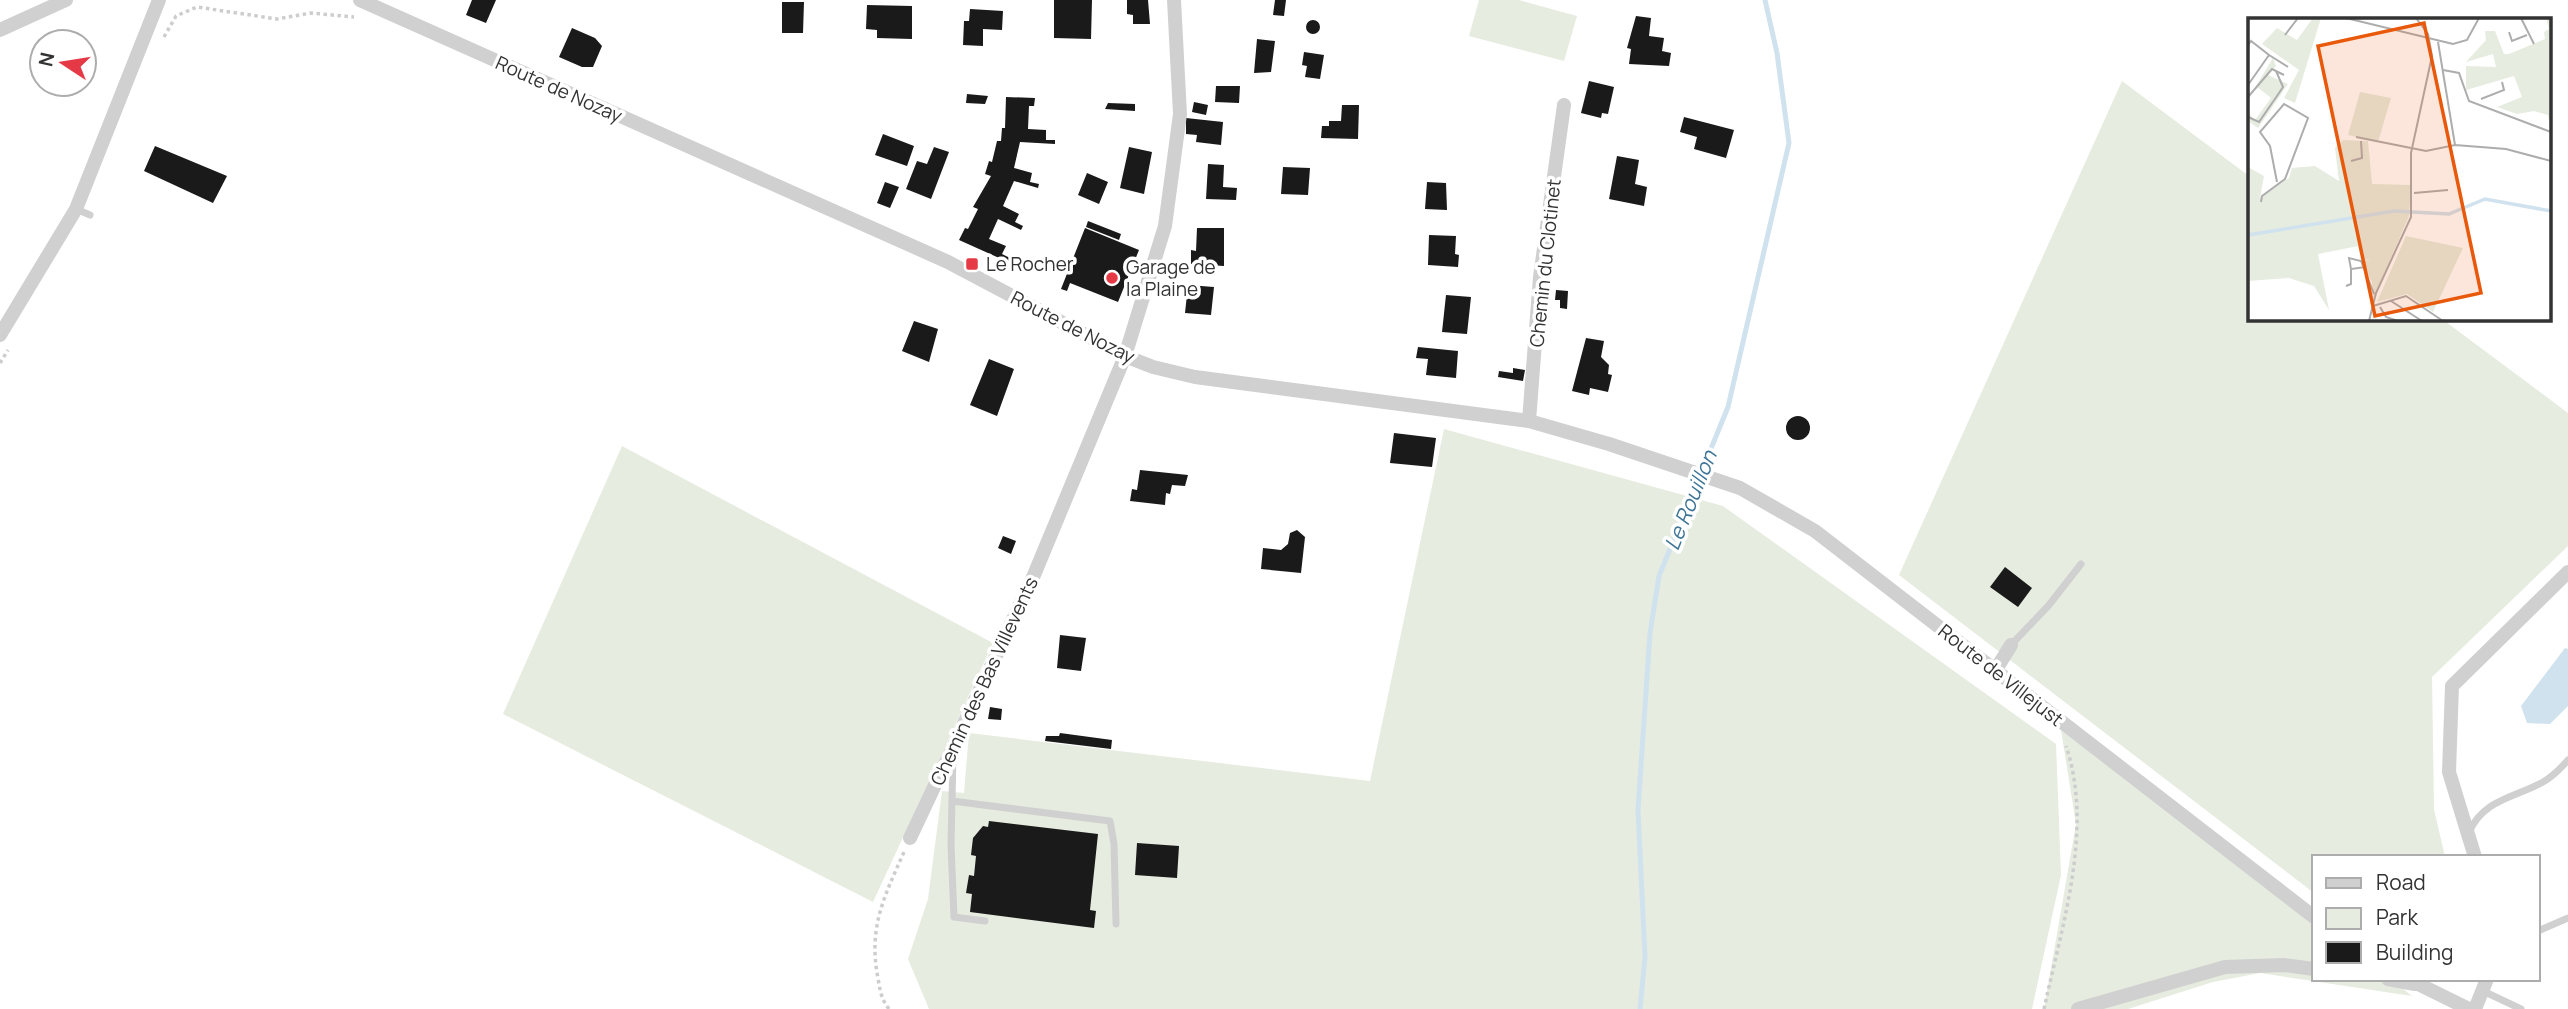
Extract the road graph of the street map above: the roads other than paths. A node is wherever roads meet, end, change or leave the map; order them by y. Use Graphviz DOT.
graph roads {
  1 [pos="65,0"];
  2 [pos="159,0"];
  3 [pos="360,0"];
  4 [pos="1174,0"];
  5 [pos="0,30"];
  6 [pos="1564,105"];
  7 [pos="76,209"];
  8 [pos="90,215"];
  9 [pos="0,335"];
  10 [pos="1125,356"];
  11 [pos="1529,421"];
  12 [pos="1671,463"];
  13 [pos="2081,564"];
  14 [pos="2568,572"];
  15 [pos="2011,645"];
  16 [pos="1996,671"];
  17 [pos="954,744"];
  18 [pos="2568,761"];
  19 [pos="952,801"];
  20 [pos="2469,833"];
  21 [pos="910,838"];
  22 [pos="2474,855"];
  23 [pos="2312,915"];
  24 [pos="2568,918"];
  25 [pos="985,920"];
  26 [pos="1116,924"];
  27 [pos="2540,930"];
  28 [pos="2312,969"];
  29 [pos="2412,982"];
  30 [pos="2485,985"];
  31 [pos="2104,1005"];
  32 [pos="2078,1009"];
  33 [pos="2469,1009"];
  34 [pos="2475,1009"];
  35 [pos="2521,1009"];
  1 -- 5 [label="street"];
  2 -- 7 [label="street"];
  3 -- 10 [label="street, Route de Nozay"];
  4 -- 10 [label="street, Chemin des Bas Villevents"];
  6 -- 11 [label="street, Chemin du Clotinet"];
  7 -- 8 [label="lane"];
  7 -- 9 [label="street"];
  10 -- 11 [label="street, Route de Nozay"];
  10 -- 17 [label="street, Chemin des Bas Villevents"];
  11 -- 12 [label="street, Route de Nozay"];
  12 -- 16 [label="street, Route de Villejust"];
  13 -- 15 [label="lane"];
  14 -- 20 [label="street"];
  15 -- 16 [label="street"];
  16 -- 23 [label="street, Route de Villejust"];
  17 -- 19 [label="lane"];
  17 -- 21 [label="street, Chemin des Bas Villevents"];
  18 -- 20 [label="lane"];
  19 -- 25 [label="lane"];
  19 -- 26 [label="lane"];
  20 -- 22 [label="street"];
  24 -- 27 [label="lane"];
  28 -- 31 [label="street"];
  29 -- 33 [label="street"];
  30 -- 34 [label="street"];
  30 -- 35 [label="lane"];
  31 -- 32 [label="street"];
}
